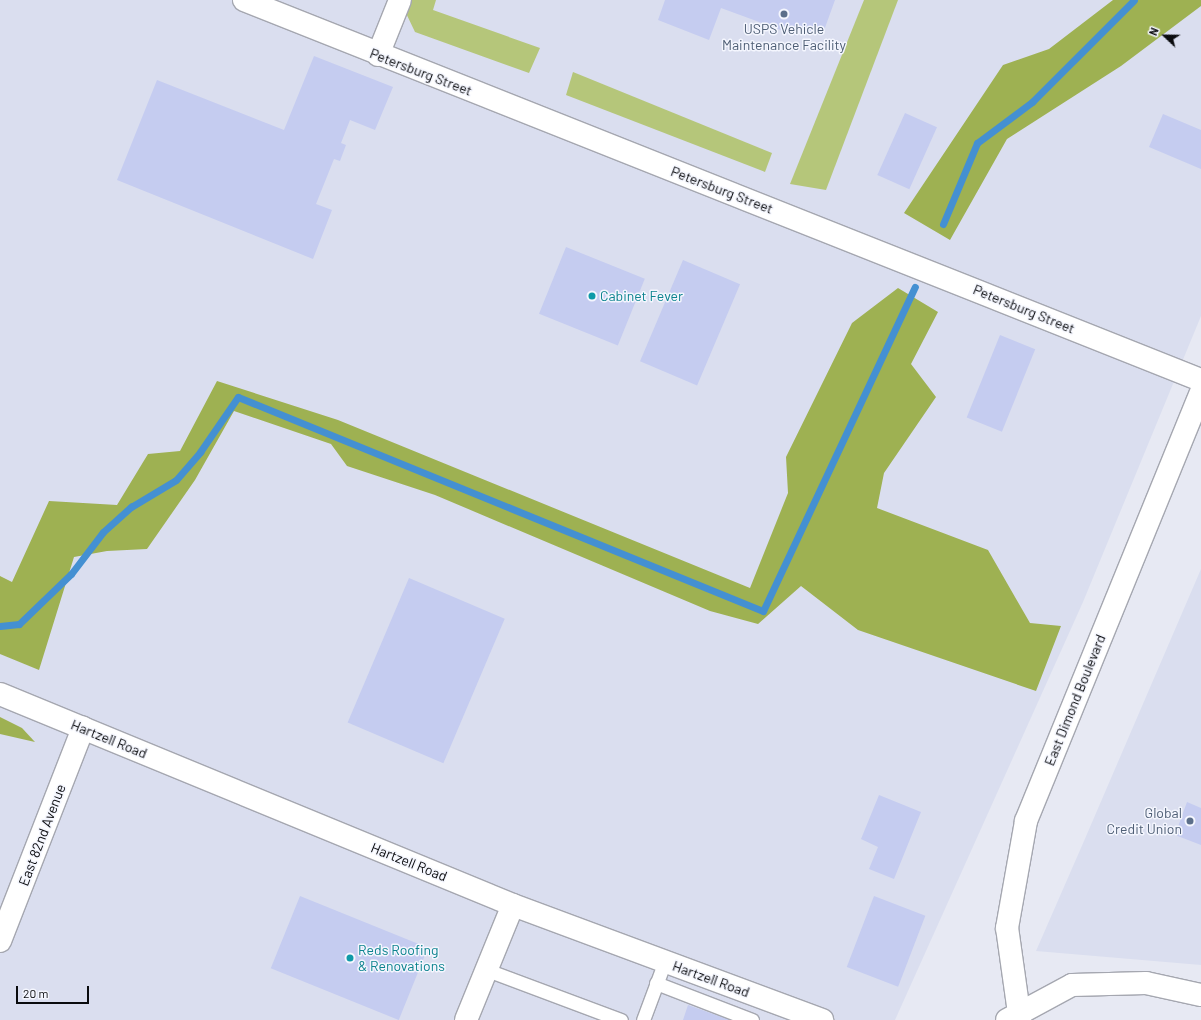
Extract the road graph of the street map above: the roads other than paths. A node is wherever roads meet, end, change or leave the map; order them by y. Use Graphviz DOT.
graph roads {
  1 [pos="244,0"];
  2 [pos="400,0"];
  3 [pos="378,55"];
  4 [pos="1201,380"];
  5 [pos="1201,392"];
  6 [pos="0,694"];
  7 [pos="83,728"];
  8 [pos="513,904"];
  9 [pos="0,941"];
  10 [pos="665,961"];
  11 [pos="487,970"];
  12 [pos="656,983"];
  13 [pos="1201,995"];
  14 [pos="1015,1019"];
  15 [pos="466,1020"];
  16 [pos="621,1020"];
  17 [pos="642,1020"];
  18 [pos="752,1020"];
  19 [pos="822,1020"];
  1 -- 3 [label="street, Petersburg Street"];
  2 -- 3 [label="street"];
  3 -- 4 [label="street, Petersburg Street"];
  5 -- 14 [label="street, East Dimond Boulevard"];
  6 -- 7 [label="street, Hartzell Road"];
  7 -- 8 [label="street, Hartzell Road"];
  7 -- 9 [label="street, East 82nd Avenue"];
  8 -- 10 [label="street, Hartzell Road"];
  8 -- 11 [label="street"];
  10 -- 12 [label="lane"];
  10 -- 19 [label="street, Hartzell Road"];
  11 -- 15 [label="street"];
  11 -- 16 [label="lane"];
  12 -- 17 [label="lane"];
  12 -- 18 [label="lane"];
  13 -- 14 [label="street"];
}
